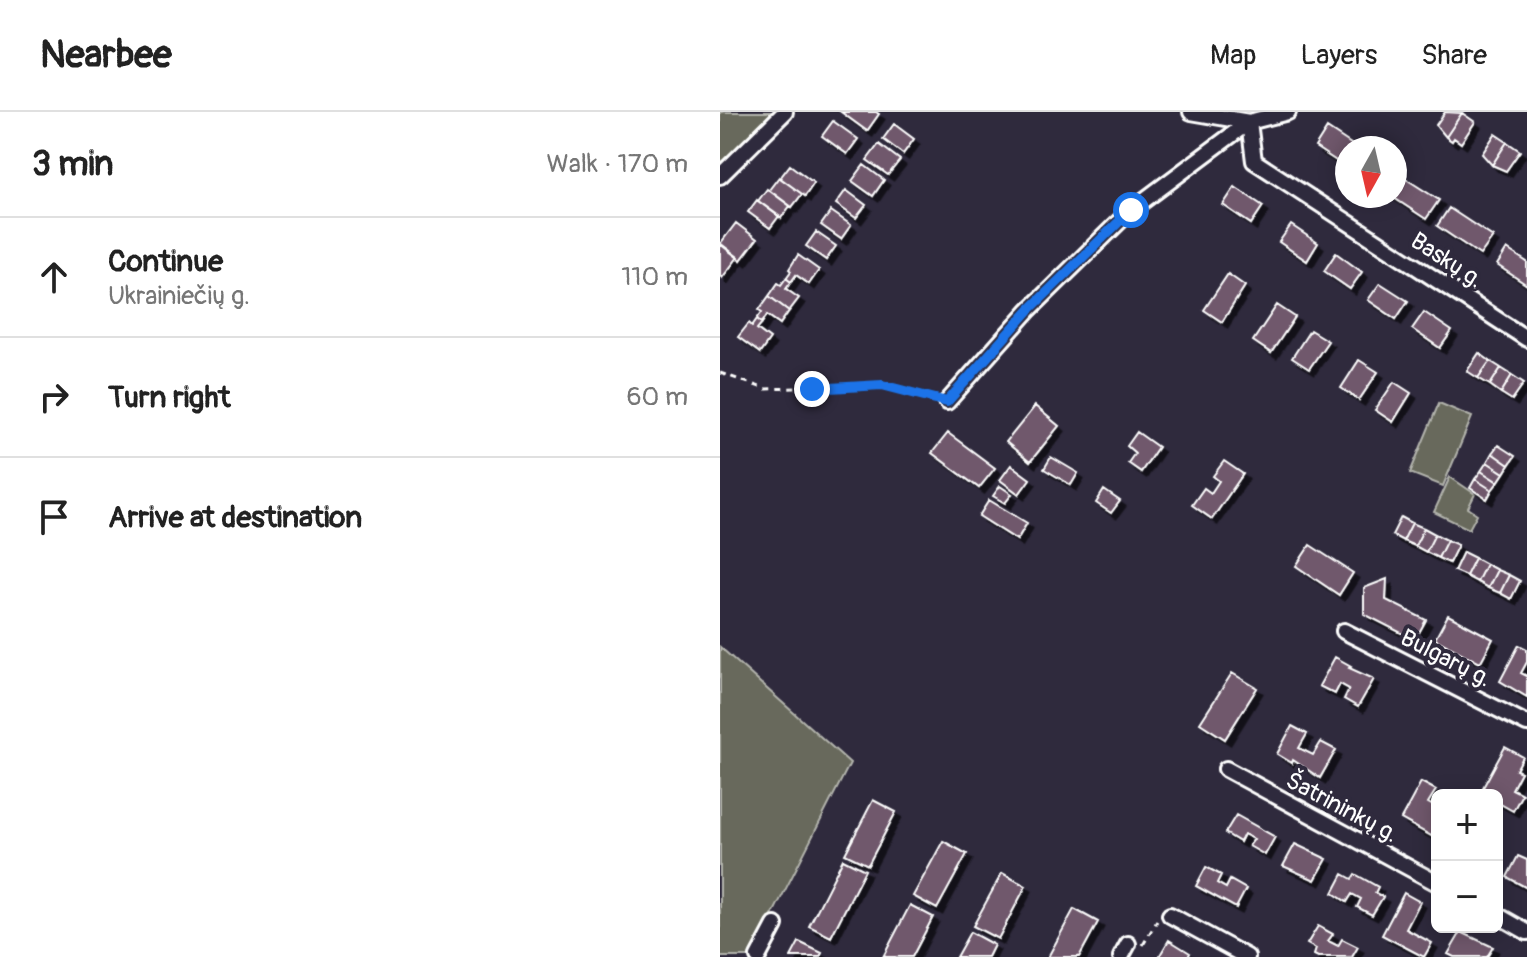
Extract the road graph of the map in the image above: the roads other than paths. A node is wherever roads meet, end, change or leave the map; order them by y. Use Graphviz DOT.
graph roads {
  1 [pos="785,112"];
  2 [pos="1191,112"];
  3 [pos="1288,112"];
  4 [pos="1249,122"];
  5 [pos="720,176"];
  6 [pos="1527,339"];
  7 [pos="947,402"];
  8 [pos="1344,631"];
  9 [pos="1527,724"];
  10 [pos="1226,769"];
  11 [pos="1431,880"];
  12 [pos="1170,915"];
  13 [pos="1503,918"];
  14 [pos="775,925"];
  15 [pos="1527,932"];
  16 [pos="758,957"];
  17 [pos="1247,957"];
  1 -- 5 [label="street"];
  2 -- 4 [label="street"];
  3 -- 4 [label="street"];
  4 -- 6 [label="street, Baskų g."];
  4 -- 7 [label="street"];
  8 -- 9 [label="street, Bulgarų g."];
  10 -- 11 [label="street, Šatrininkų g."];
  12 -- 17 [label="street"];
  13 -- 15 [label="street"];
  14 -- 16 [label="street"];
}
